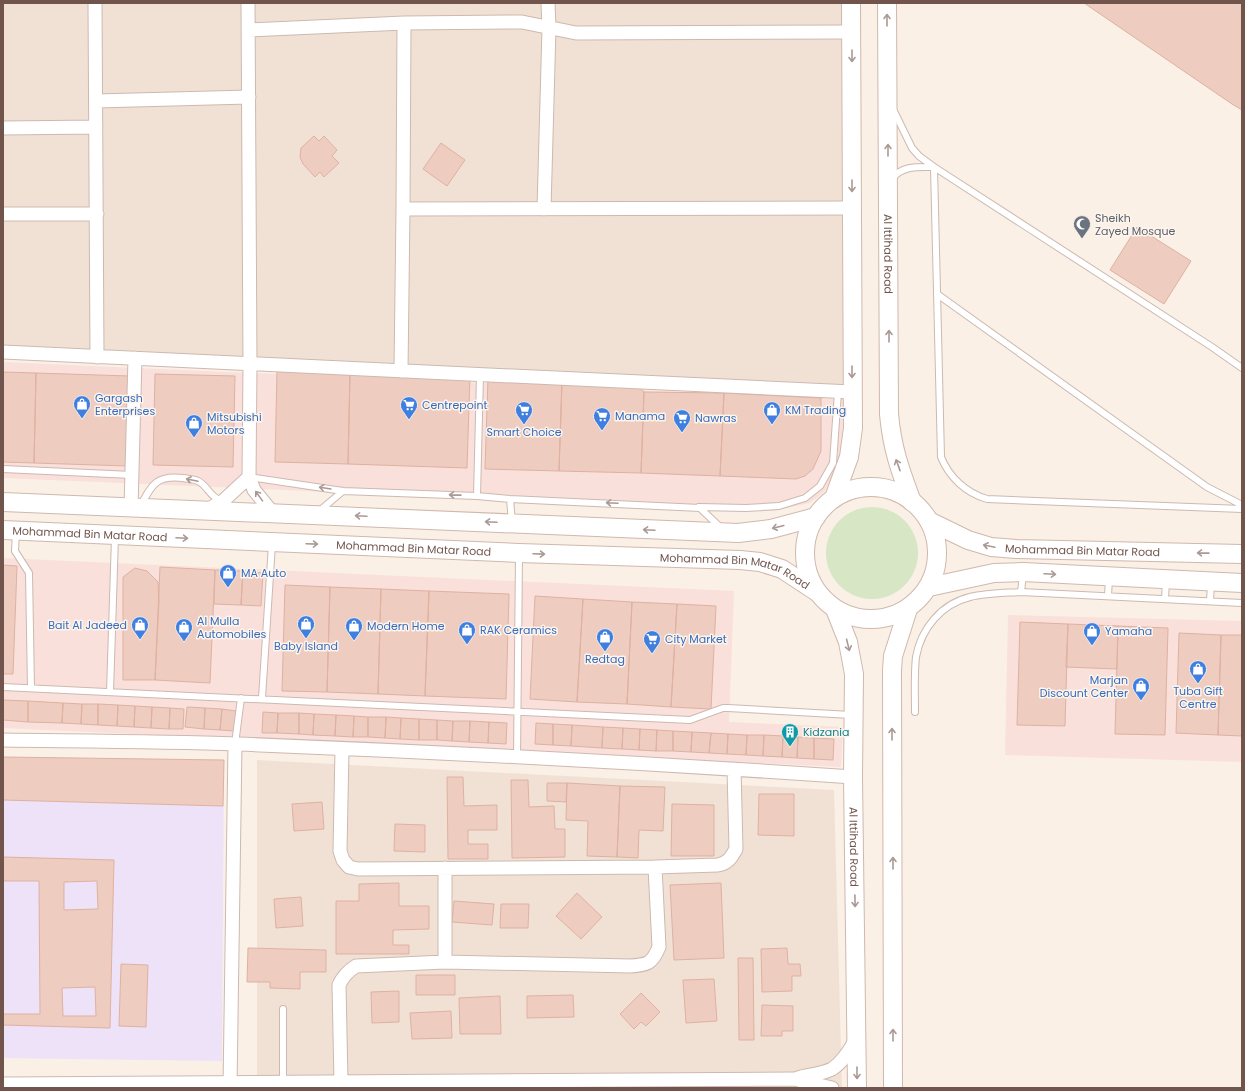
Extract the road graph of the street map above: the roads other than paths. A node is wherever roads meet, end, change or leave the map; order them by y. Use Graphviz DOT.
graph roads {
  1 [pos="95,3"];
  2 [pos="248,3"];
  3 [pos="548,3"];
  4 [pos="851,3"];
  5 [pos="887,3"];
  6 [pos="404,23"];
  7 [pos="549,28"];
  8 [pos="248,30"];
  9 [pos="852,32"];
  10 [pos="249,97"];
  11 [pos="887,99"];
  12 [pos="96,101"];
  13 [pos="96,127"];
  14 [pos="3,128"];
  15 [pos="934,167"];
  16 [pos="888,185"];
  17 [pos="852,208"];
  18 [pos="404,209"];
  19 [pos="544,209"];
  20 [pos="3,214"];
  21 [pos="97,214"];
  22 [pos="937,294"];
  23 [pos="3,352"];
  24 [pos="97,357"];
  25 [pos="135,358"];
  26 [pos="250,364"];
  27 [pos="1242,368"];
  28 [pos="401,371"];
  29 [pos="480,375"];
  30 [pos="845,392"];
  31 [pos="3,469"];
  32 [pos="132,475"];
  33 [pos="249,477"];
  34 [pos="343,491"];
  35 [pos="477,496"];
  36 [pos="834,498"];
  37 [pos="510,499"];
  38 [pos="223,501"];
  39 [pos="3,502"];
  40 [pos="912,502"];
  41 [pos="1242,505"];
  42 [pos="688,506"];
  43 [pos="135,508"];
  44 [pos="1242,509"];
  45 [pos="207,510"];
  46 [pos="272,512"];
  47 [pos="315,514"];
  48 [pos="816,517"];
  49 [pos="929,522"];
  50 [pos="512,523"];
  51 [pos="10,530"];
  52 [pos="725,532"];
  53 [pos="115,535"];
  54 [pos="272,542"];
  55 [pos="519,553"];
  56 [pos="1242,554"];
  57 [pos="1023,572"];
  58 [pos="1109,577"];
  59 [pos="1166,579"];
  60 [pos="1211,581"];
  61 [pos="1242,583"];
  62 [pos="928,586"];
  63 [pos="817,592"];
  64 [pos="1021,592"];
  65 [pos="1108,596"];
  66 [pos="1165,599"];
  67 [pos="1210,601"];
  68 [pos="1242,602"];
  69 [pos="835,609"];
  70 [pos="908,609"];
  71 [pos="3,687"];
  72 [pos="31,688"];
  73 [pos="110,692"];
  74 [pos="241,698"];
  75 [pos="262,698"];
  76 [pos="518,711"];
  77 [pos="915,712"];
  78 [pos="855,715"];
  79 [pos="3,740"];
  80 [pos="235,744"];
  81 [pos="342,749"];
  82 [pos="517,758"];
  83 [pos="734,769"];
  84 [pos="853,777"];
  85 [pos="655,867"];
  86 [pos="445,868"];
  87 [pos="444,962"];
  88 [pos="283,1009"];
  89 [pos="856,1039"];
  90 [pos="794,1079"];
  91 [pos="341,1081"];
  92 [pos="283,1082"];
  93 [pos="389,1084"];
  94 [pos="587,1084"];
  95 [pos="9,1085"];
  96 [pos="230,1085"];
  97 [pos="832,1088"];
  98 [pos="857,1088"];
  99 [pos="893,1088"];
  1 -- 12 [label="street"];
  2 -- 8 [label="street"];
  3 -- 7 [label="street"];
  4 -- 9 [label="street"];
  11 -- 5 [label="street, Al Ittihad Road, one-way"];
  6 -- 7 [label="street"];
  6 -- 8 [label="street"];
  6 -- 18 [label="street"];
  7 -- 9 [label="street"];
  7 -- 19 [label="street"];
  8 -- 10 [label="street"];
  9 -- 17 [label="street, one-way"];
  10 -- 12 [label="street"];
  10 -- 26 [label="street"];
  11 -- 15 [label="lane"];
  16 -- 11 [label="street, Al Ittihad Road, one-way"];
  12 -- 13 [label="street"];
  13 -- 14 [label="street"];
  13 -- 21 [label="street"];
  15 -- 16 [label="lane"];
  15 -- 22 [label="lane"];
  15 -- 27 [label="lane"];
  40 -- 16 [label="street, Al Ittihad Road, one-way"];
  17 -- 19 [label="street"];
  17 -- 30 [label="street, one-way"];
  18 -- 19 [label="street"];
  18 -- 28 [label="street"];
  20 -- 21 [label="street"];
  21 -- 24 [label="street"];
  22 -- 41 [label="lane"];
  22 -- 44 [label="lane"];
  23 -- 24 [label="street"];
  24 -- 25 [label="street"];
  25 -- 26 [label="street"];
  25 -- 32 [label="street"];
  26 -- 28 [label="street"];
  26 -- 33 [label="street"];
  28 -- 29 [label="street"];
  29 -- 30 [label="street"];
  29 -- 35 [label="lane"];
  30 -- 36 [label="street"];
  30 -- 42 [label="lane"];
  31 -- 32 [label="lane"];
  32 -- 43 [label="street"];
  34 -- 33 [label="lane, one-way"];
  33 -- 38 [label="street"];
  46 -- 33 [label="street, one-way"];
  35 -- 34 [label="lane, one-way"];
  34 -- 47 [label="lane"];
  35 -- 37 [label="lane"];
  36 -- 40 [label="street"];
  36 -- 48 [label="street"];
  42 -- 37 [label="lane, one-way"];
  37 -- 50 [label="lane"];
  38 -- 43 [label="lane, one-way"];
  38 -- 45 [label="street"];
  39 -- 43 [label="street"];
  40 -- 49 [label="street"];
  42 -- 52 [label="lane"];
  43 -- 45 [label="street"];
  45 -- 46 [label="street"];
  46 -- 47 [label="street"];
  50 -- 47 [label="street, one-way"];
  48 -- 52 [label="street, one-way"];
  48 -- 63 [label="street"];
  56 -- 49 [label="street, Mohammad Bin Matar Road, one-way"];
  49 -- 62 [label="street"];
  52 -- 50 [label="street, one-way"];
  51 -- 53 [label="street, Mohammad Bin Matar Road"];
  51 -- 72 [label="lane"];
  53 -- 54 [label="street, Mohammad Bin Matar Road, one-way"];
  53 -- 73 [label="lane"];
  54 -- 55 [label="street, Mohammad Bin Matar Road, one-way"];
  54 -- 75 [label="lane"];
  55 -- 63 [label="street, Mohammad Bin Matar Road, one-way"];
  55 -- 76 [label="lane"];
  57 -- 58 [label="street, one-way"];
  57 -- 62 [label="street"];
  57 -- 64 [label="lane"];
  58 -- 59 [label="street"];
  58 -- 65 [label="lane"];
  59 -- 60 [label="street"];
  59 -- 66 [label="lane"];
  60 -- 61 [label="street"];
  60 -- 67 [label="lane"];
  62 -- 70 [label="street"];
  63 -- 69 [label="street"];
  64 -- 65 [label="lane"];
  64 -- 77 [label="lane"];
  65 -- 66 [label="lane"];
  66 -- 67 [label="lane"];
  67 -- 68 [label="lane"];
  69 -- 70 [label="street"];
  69 -- 78 [label="street, Al Ittihad Road, one-way"];
  99 -- 70 [label="street, one-way"];
  71 -- 72 [label="lane"];
  72 -- 73 [label="lane"];
  73 -- 74 [label="lane"];
  74 -- 75 [label="lane"];
  74 -- 80 [label="lane"];
  75 -- 76 [label="lane"];
  76 -- 78 [label="lane"];
  76 -- 82 [label="lane"];
  78 -- 84 [label="street, Al Ittihad Road"];
  79 -- 80 [label="street"];
  80 -- 81 [label="street"];
  80 -- 96 [label="street"];
  81 -- 82 [label="street"];
  81 -- 86 [label="street"];
  82 -- 83 [label="street"];
  83 -- 84 [label="street"];
  83 -- 85 [label="street"];
  84 -- 89 [label="street, Al Ittihad Road, one-way"];
  85 -- 86 [label="street"];
  85 -- 87 [label="street"];
  86 -- 87 [label="street"];
  87 -- 91 [label="street"];
  88 -- 92 [label="lane"];
  89 -- 90 [label="street"];
  89 -- 98 [label="street, Al Ittihad Road, one-way"];
  90 -- 94 [label="street"];
  90 -- 97 [label="street"];
  91 -- 92 [label="street"];
  91 -- 93 [label="street"];
  92 -- 96 [label="street"];
  93 -- 94 [label="street"];
  95 -- 96 [label="street"];
}
